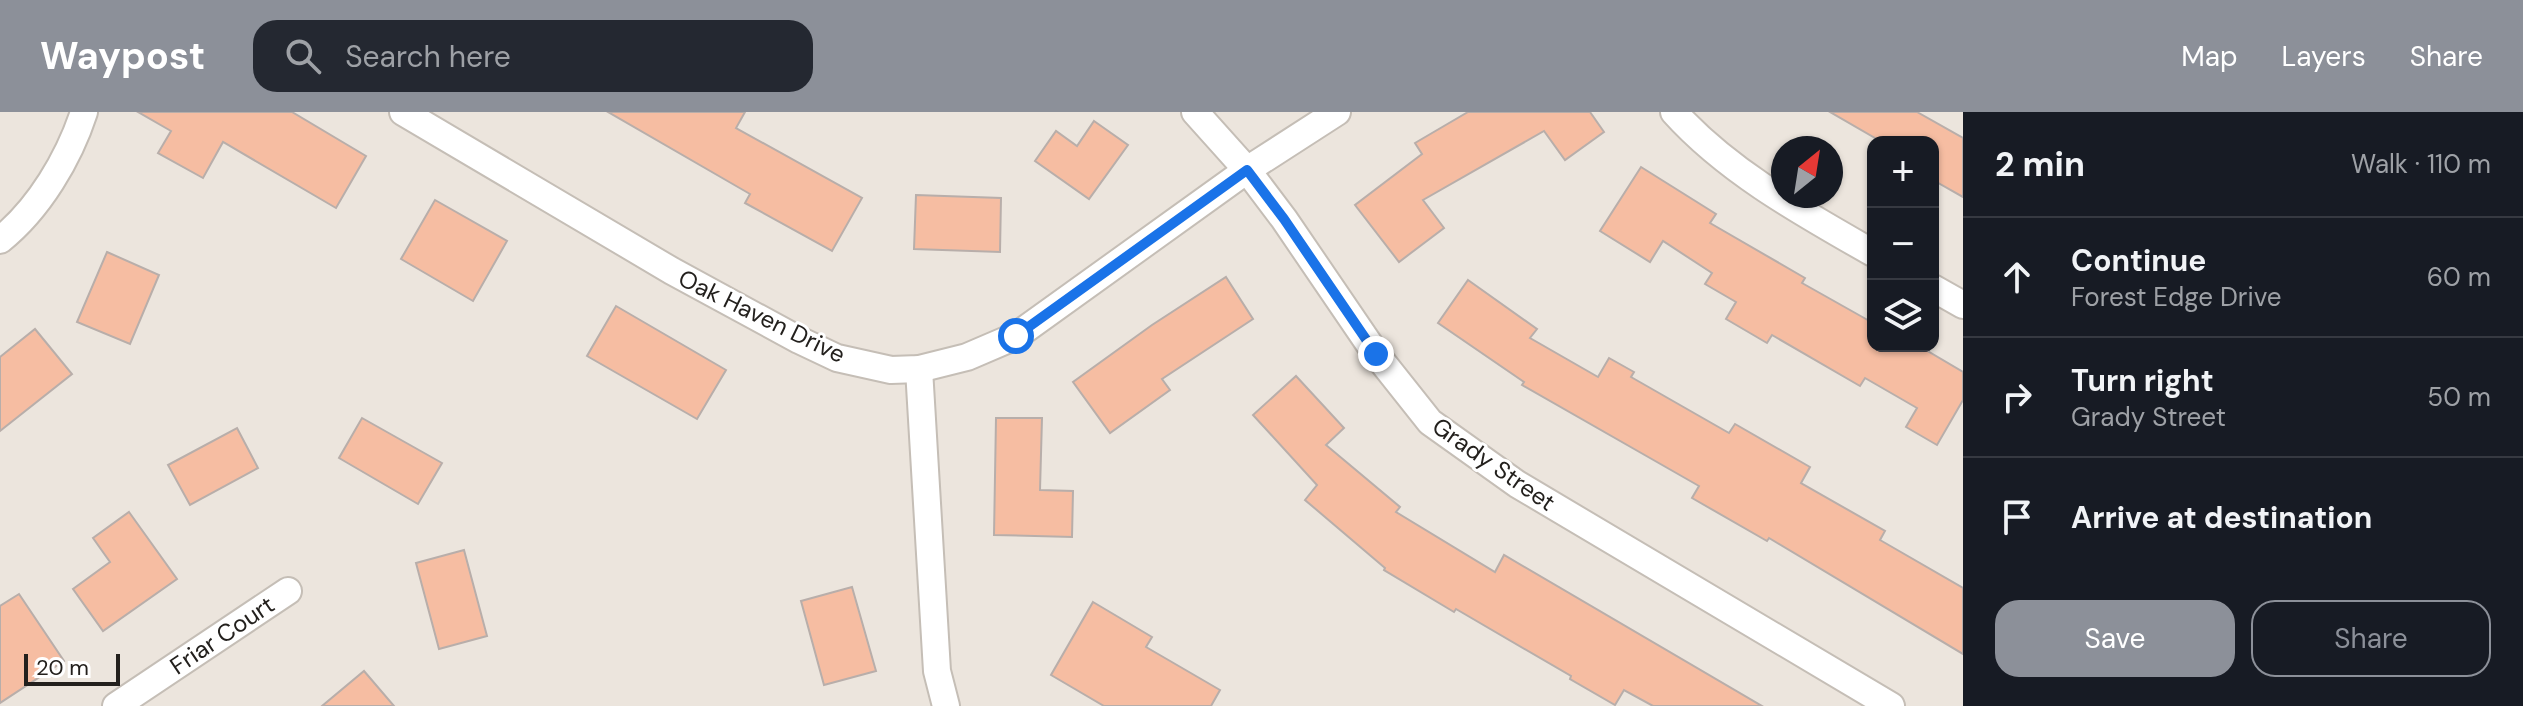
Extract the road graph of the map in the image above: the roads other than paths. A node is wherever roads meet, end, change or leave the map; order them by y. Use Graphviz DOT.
graph roads {
  1 [pos="84,112"];
  2 [pos="403,112"];
  3 [pos="1195,112"];
  4 [pos="1337,112"];
  5 [pos="1674,112"];
  6 [pos="1247,170"];
  7 [pos="0,240"];
  8 [pos="1867,249"];
  9 [pos="1939,291"];
  10 [pos="1963,305"];
  11 [pos="919,369"];
  12 [pos="288,591"];
  13 [pos="116,706"];
  14 [pos="946,706"];
  15 [pos="1891,706"];
  1 -- 7 [label="street"];
  2 -- 11 [label="street, Oak Haven Drive"];
  3 -- 6 [label="street, Grady Street"];
  4 -- 6 [label="street, Oak Haven Drive"];
  5 -- 8 [label="street"];
  6 -- 11 [label="street, Oak Haven Drive"];
  6 -- 15 [label="street, Grady Street"];
  9 -- 10 [label="street"];
  11 -- 14 [label="street"];
  12 -- 13 [label="street, Friar Court"];
}
